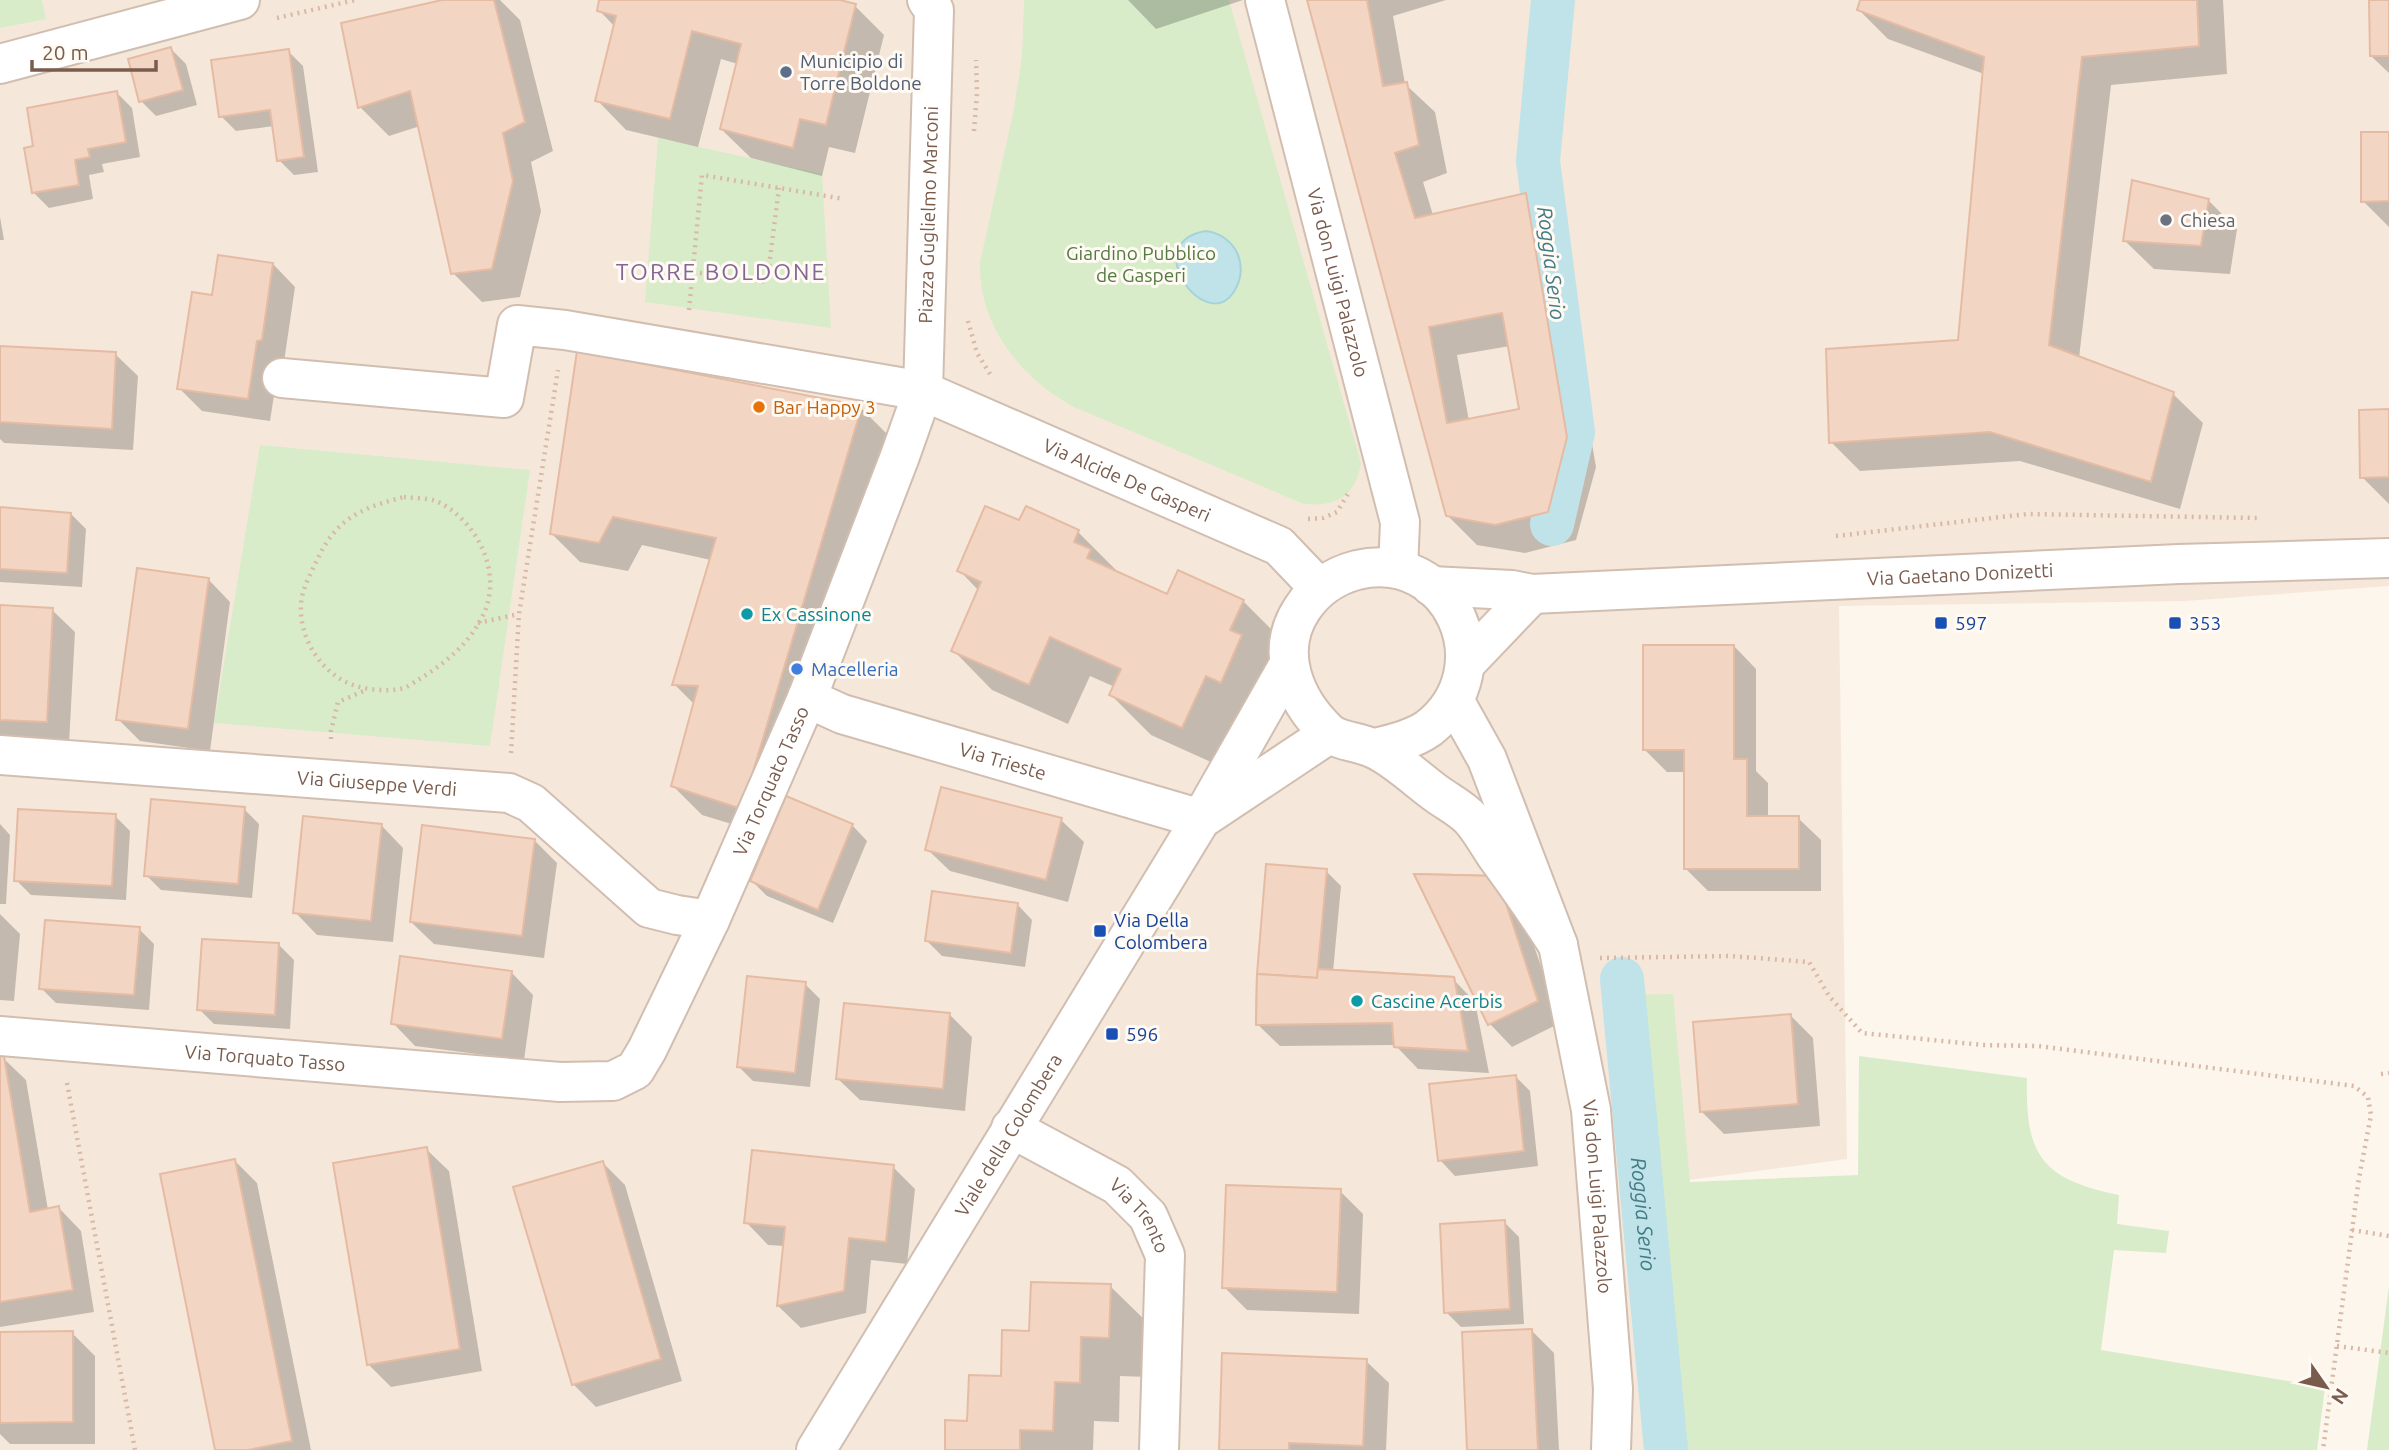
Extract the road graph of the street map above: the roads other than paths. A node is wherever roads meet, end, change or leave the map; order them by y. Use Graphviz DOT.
graph roads {
  1 [pos="240,0"];
  2 [pos="927,0"];
  3 [pos="1265,0"];
  4 [pos="0,64"];
  5 [pos="282,378"];
  6 [pos="923,391"];
  7 [pos="2389,558"];
  8 [pos="1415,578"];
  9 [pos="1319,588"];
  10 [pos="1532,594"];
  11 [pos="1466,663"];
  12 [pos="1289,664"];
  13 [pos="807,698"];
  14 [pos="1454,700"];
  15 [pos="1329,734"];
  16 [pos="1375,748"];
  17 [pos="0,755"];
  18 [pos="1201,819"];
  19 [pos="710,920"];
  20 [pos="1575,952"];
  21 [pos="0,1036"];
  22 [pos="1011,1128"];
  23 [pos="816,1450"];
  24 [pos="1159,1450"];
  25 [pos="1611,1450"];
  1 -- 4 [label="street"];
  2 -- 6 [label="street, Piazza Guglielmo Marconi"];
  3 -- 8 [label="street, Via don Luigi Palazzolo"];
  5 -- 6 [label="street"];
  6 -- 9 [label="street, Via Alcide De Gasperi"];
  6 -- 13 [label="street, Via Torquato Tasso"];
  7 -- 10 [label="street, Via Gaetano Donizetti"];
  8 -- 9 [label="street"];
  8 -- 10 [label="street, Via Gaetano Donizetti"];
  8 -- 11 [label="street"];
  9 -- 12 [label="street"];
  10 -- 11 [label="street"];
  11 -- 14 [label="street"];
  12 -- 15 [label="street"];
  12 -- 18 [label="street, Viale della Colombera"];
  13 -- 18 [label="street, Via Trieste"];
  13 -- 19 [label="street, Via Torquato Tasso"];
  14 -- 16 [label="street"];
  14 -- 20 [label="street, Via don Luigi Palazzolo"];
  15 -- 16 [label="street, Via don Luigi Palazzolo"];
  15 -- 18 [label="street, Viale della Colombera"];
  16 -- 20 [label="street, Via don Luigi Palazzolo"];
  17 -- 19 [label="street, Via Giuseppe Verdi"];
  18 -- 22 [label="street, Viale della Colombera"];
  19 -- 21 [label="street, Via Torquato Tasso"];
  20 -- 25 [label="street, Via don Luigi Palazzolo"];
  22 -- 23 [label="street, Viale della Colombera"];
  22 -- 24 [label="street, Via Trento"];
}
